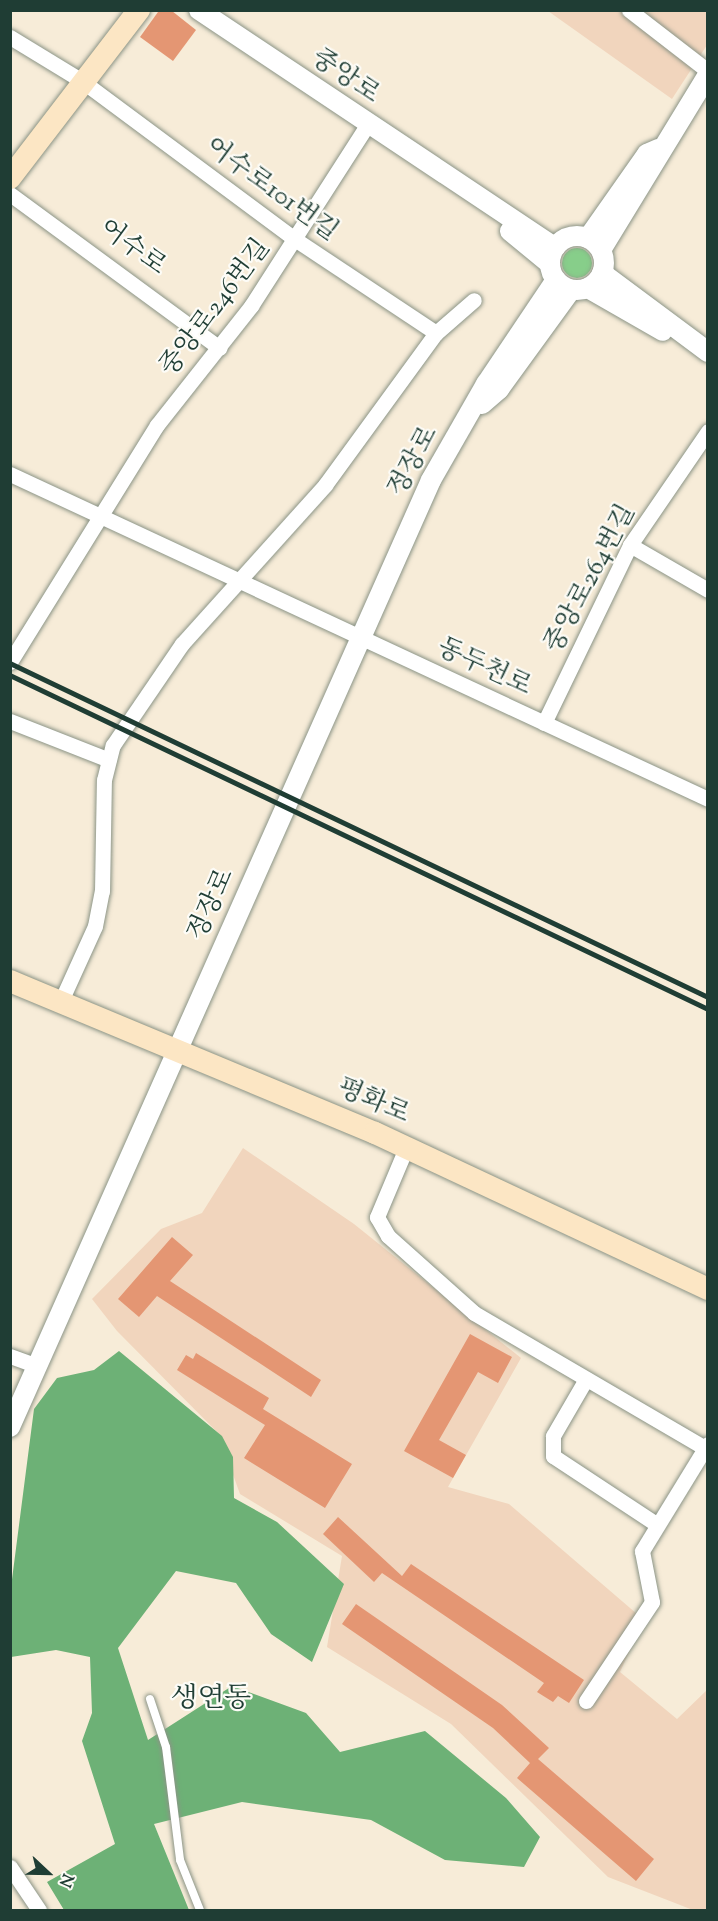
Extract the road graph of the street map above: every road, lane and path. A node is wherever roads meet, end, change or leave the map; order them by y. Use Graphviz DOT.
graph roads {
  1 [pos="139,10"];
  2 [pos="199,10"];
  3 [pos="629,10"];
  4 [pos="10,37"];
  5 [pos="708,73"];
  6 [pos="82,81"];
  7 [pos="367,125"];
  8 [pos="10,178"];
  9 [pos="10,194"];
  10 [pos="296,240"];
  11 [pos="595,244"];
  12 [pos="602,273"];
  13 [pos="564,274"];
  14 [pos="474,300"];
  15 [pos="436,333"];
  16 [pos="700,347"];
  17 [pos="220,348"];
  18 [pos="708,431"];
  19 [pos="10,474"];
  20 [pos="98,515"];
  21 [pos="630,545"];
  22 [pos="239,582"];
  23 [pos="708,590"];
  24 [pos="361,638"];
  25 [pos="10,662"];
  26 [pos="10,721"];
  27 [pos="544,723"];
  28 [pos="109,760"];
  29 [pos="708,800"];
  30 [pos="10,981"];
  31 [pos="61,1001"];
  32 [pos="179,1048"];
  33 [pos="406,1148"];
  34 [pos="708,1289"];
  35 [pos="10,1356"];
  36 [pos="38,1366"];
  37 [pos="585,1378"];
  38 [pos="10,1427"];
  39 [pos="706,1446"];
  40 [pos="656,1524"];
  41 [pos="150,1699"];
  42 [pos="586,1701"];
  43 [pos="10,1867"];
  44 [pos="39,1911"];
  45 [pos="200,1911"];
  1 -- 6 [label="main road"];
  2 -- 7 [label="street, 중앙로"];
  3 -- 5 [label="street"];
  4 -- 6 [label="street, 어수로101번길"];
  5 -- 11 [label="street"];
  6 -- 8 [label="main road"];
  6 -- 10 [label="street, 어수로101번길"];
  7 -- 10 [label="street, 중앙로246번길"];
  7 -- 13 [label="street, 중앙로"];
  9 -- 17 [label="street, 어수로"];
  10 -- 15 [label="street, 어수로101번길"];
  10 -- 17 [label="street, 중앙로246번길"];
  11 -- 12 [label="street"];
  11 -- 13 [label="street"];
  12 -- 13 [label="street, 정장로"];
  12 -- 16 [label="street"];
  13 -- 16 [label="street, 중앙로"];
  13 -- 24 [label="street, 정장로"];
  14 -- 15 [label="street"];
  15 -- 22 [label="street"];
  17 -- 20 [label="street, 중앙로246번길"];
  18 -- 21 [label="street, 중앙로264번길"];
  19 -- 20 [label="street, 동두천로"];
  20 -- 22 [label="street, 동두천로"];
  20 -- 25 [label="street"];
  21 -- 23 [label="street"];
  21 -- 27 [label="street, 중앙로264번길"];
  22 -- 24 [label="street, 동두천로"];
  22 -- 28 [label="street"];
  24 -- 27 [label="street, 동두천로"];
  24 -- 32 [label="street, 정장로"];
  26 -- 28 [label="street"];
  27 -- 29 [label="street, 동두천로"];
  28 -- 31 [label="street"];
  30 -- 31 [label="main road, 평화로"];
  31 -- 32 [label="main road, 평화로"];
  32 -- 33 [label="main road, 평화로"];
  32 -- 36 [label="street, 정장로"];
  33 -- 34 [label="main road, 평화로"];
  33 -- 37 [label="street"];
  35 -- 36 [label="street"];
  36 -- 38 [label="street, 정장로"];
  37 -- 39 [label="street"];
  37 -- 40 [label="street"];
  39 -- 40 [label="street"];
  40 -- 42 [label="street"];
  41 -- 45 [label="lane"];
  43 -- 44 [label="street"];
}
